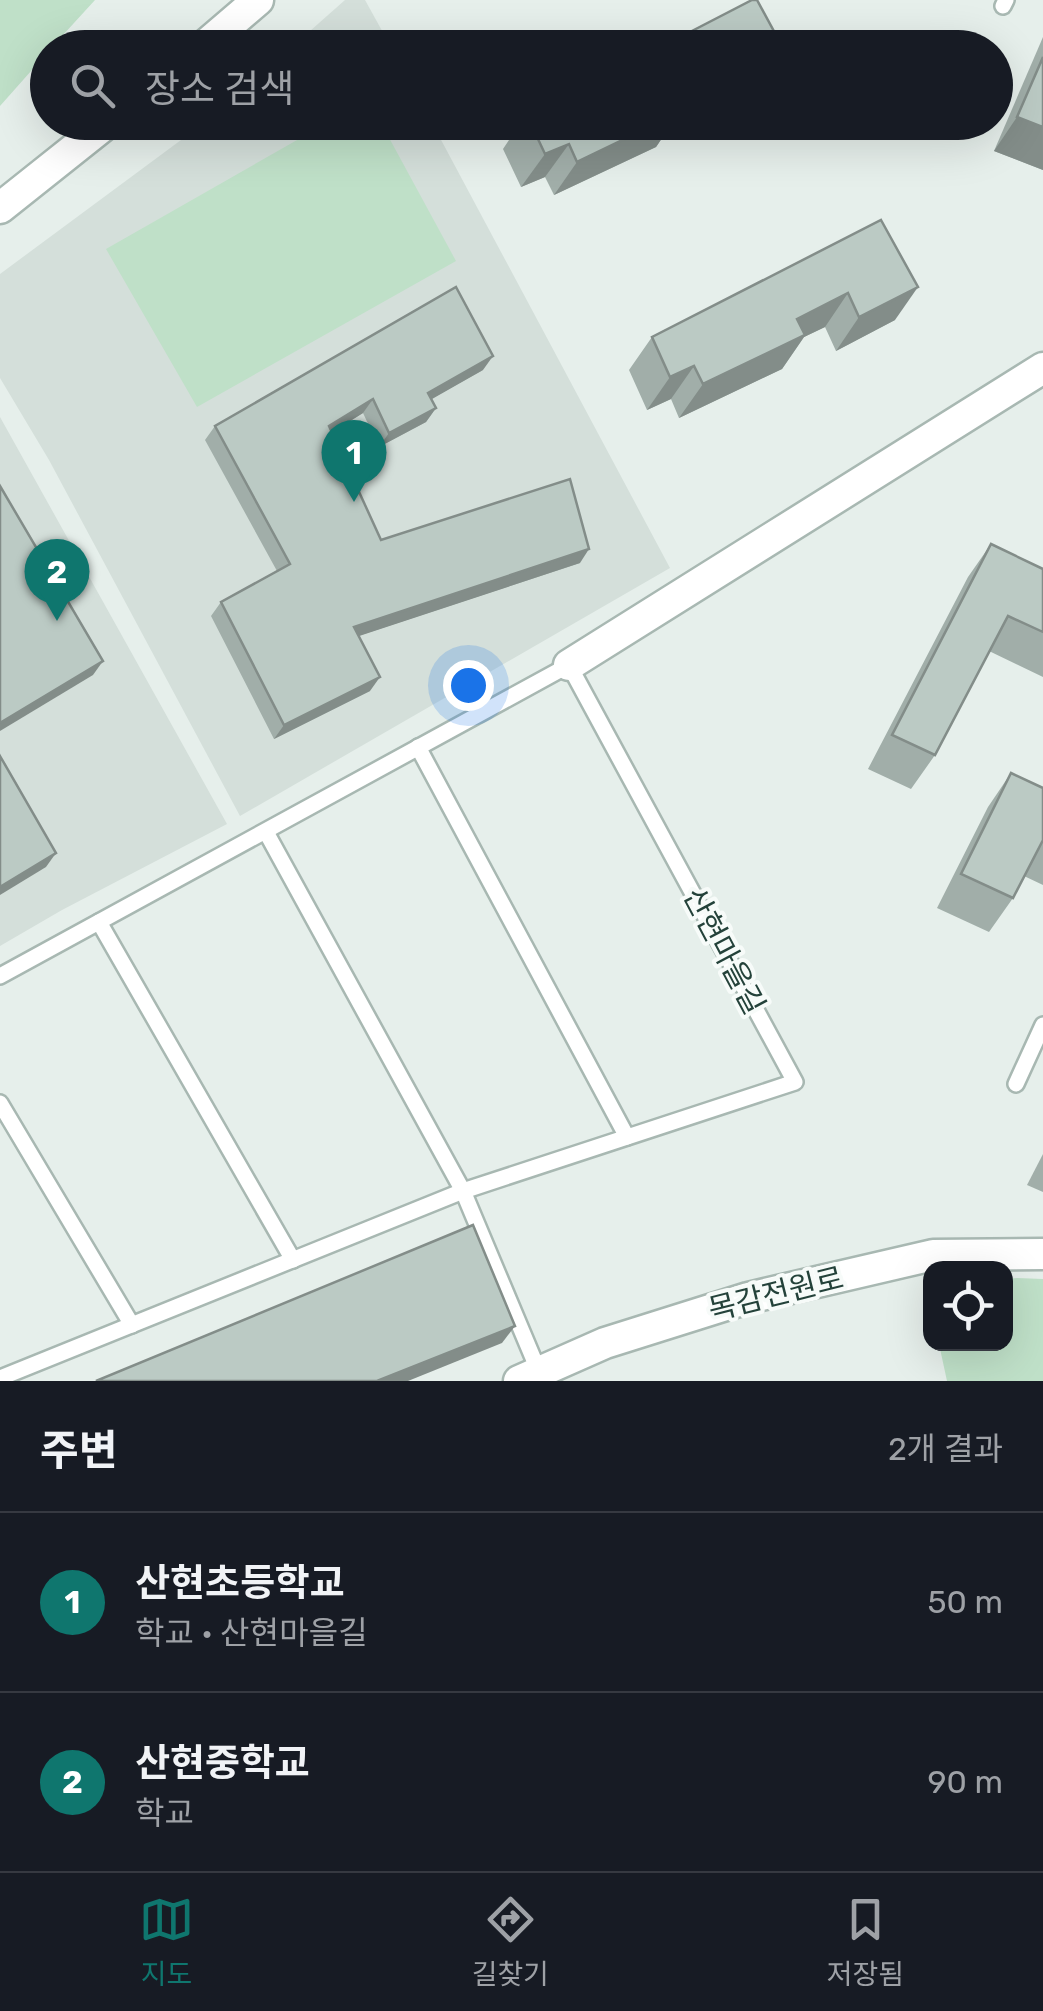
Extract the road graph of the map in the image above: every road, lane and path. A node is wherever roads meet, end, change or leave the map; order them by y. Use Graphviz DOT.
graph roads {
  1 [pos="258,0"];
  2 [pos="223,30"];
  3 [pos="85,140"];
  4 [pos="0,208"];
  5 [pos="1043,368"];
  6 [pos="569,665"];
  7 [pos="418,746"];
  8 [pos="266,832"];
  9 [pos="99,922"];
  10 [pos="0,976"];
  11 [pos="1043,1025"];
  12 [pos="1016,1084"];
  13 [pos="0,1103"];
  14 [pos="628,1137"];
  15 [pos="462,1191"];
  16 [pos="1043,1254"];
  17 [pos="292,1260"];
  18 [pos="132,1325"];
  19 [pos="529,1377"];
  20 [pos="0,1378"];
  1 -- 2 [label="street"];
  3 -- 4 [label="street"];
  5 -- 6 [label="street"];
  6 -- 7 [label="lane"];
  6 -- 14 [label="lane, 산현마을길"];
  7 -- 8 [label="lane"];
  7 -- 14 [label="lane"];
  8 -- 9 [label="lane"];
  8 -- 15 [label="lane"];
  9 -- 10 [label="lane"];
  9 -- 17 [label="lane"];
  11 -- 12 [label="lane"];
  13 -- 18 [label="lane"];
  14 -- 15 [label="lane, 산현마을길"];
  15 -- 17 [label="lane, 산현마을길"];
  15 -- 19 [label="lane"];
  16 -- 19 [label="street, 목감전원로"];
  17 -- 18 [label="lane, 산현마을길"];
  18 -- 20 [label="lane, 산현마을길"];
}
